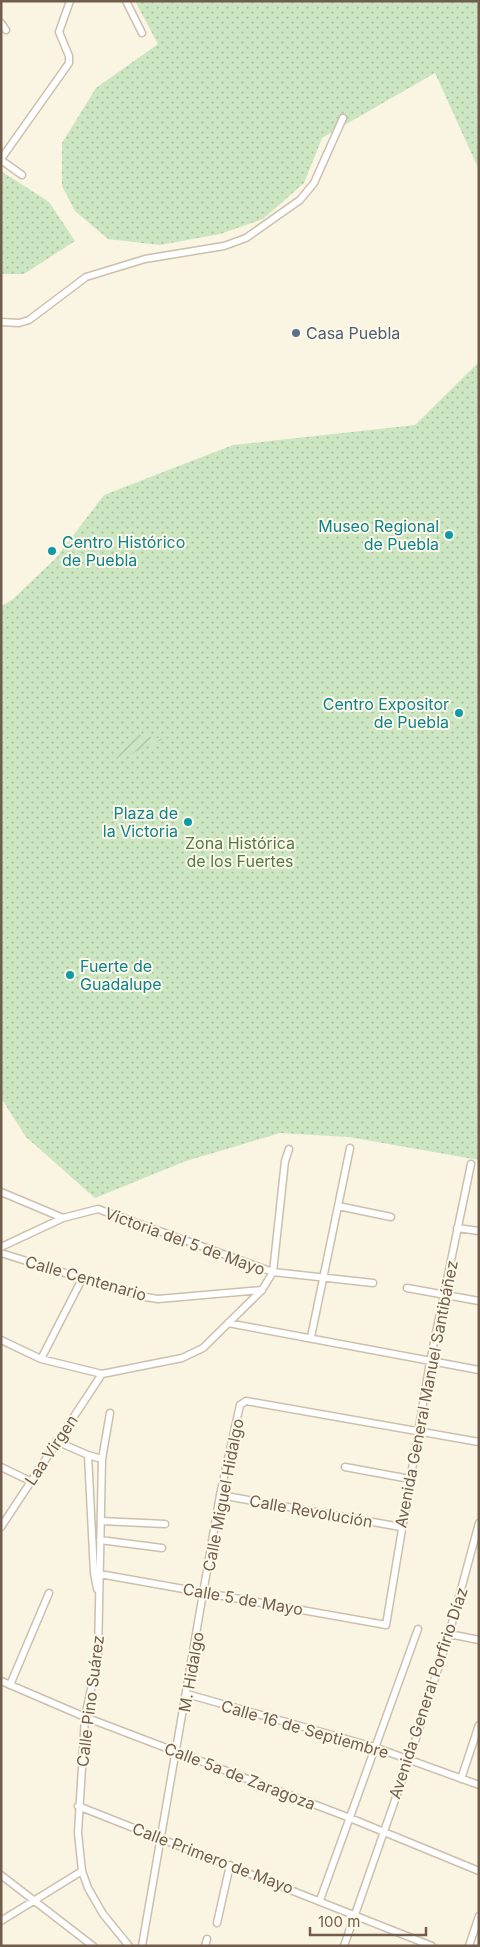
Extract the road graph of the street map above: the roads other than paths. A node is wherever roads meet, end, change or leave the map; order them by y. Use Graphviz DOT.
graph roads {
  1 [pos="70,1"];
  2 [pos="126,1"];
  3 [pos="1,23"];
  4 [pos="6,30"];
  5 [pos="142,33"];
  6 [pos="343,118"];
  7 [pos="1,159"];
  8 [pos="22,176"];
  9 [pos="1,322"];
  10 [pos="350,1148"];
  11 [pos="289,1150"];
  12 [pos="471,1164"];
  13 [pos="1,1192"];
  14 [pos="338,1206"];
  15 [pos="391,1217"];
  16 [pos="63,1218"];
  17 [pos="458,1228"];
  18 [pos="479,1232"];
  19 [pos="1,1247"];
  20 [pos="1,1253"];
  21 [pos="273,1272"];
  22 [pos="324,1276"];
  23 [pos="82,1279"];
  24 [pos="373,1283"];
  25 [pos="407,1288"];
  26 [pos="262,1290"];
  27 [pos="445,1296"];
  28 [pos="479,1302"];
  29 [pos="228,1323"];
  30 [pos="311,1337"];
  31 [pos="1,1340"];
  32 [pos="41,1359"];
  33 [pos="430,1362"];
  34 [pos="479,1370"];
  35 [pos="102,1374"];
  36 [pos="110,1413"];
  37 [pos="418,1430"];
  38 [pos="56,1441"];
  39 [pos="479,1442"];
  40 [pos="88,1455"];
  41 [pos="102,1459"];
  42 [pos="345,1466"];
  43 [pos="1,1467"];
  44 [pos="410,1479"];
  45 [pos="30,1480"];
  46 [pos="220,1495"];
  47 [pos="90,1500"];
  48 [pos="101,1501"];
  49 [pos="101,1521"];
  50 [pos="479,1523"];
  51 [pos="165,1524"];
  52 [pos="2,1525"];
  53 [pos="401,1527"];
  54 [pos="100,1540"];
  55 [pos="477,1541"];
  56 [pos="162,1548"];
  57 [pos="97,1574"];
  58 [pos="205,1592"];
  59 [pos="49,1593"];
  60 [pos="386,1625"];
  61 [pos="418,1629"];
  62 [pos="449,1634"];
  63 [pos="479,1640"];
  64 [pos="1,1681"];
  65 [pos="10,1685"];
  66 [pos="187,1694"];
  67 [pos="85,1717"];
  68 [pos="479,1725"];
  69 [pos="374,1747"];
  70 [pos="177,1751"];
  71 [pos="408,1760"];
  72 [pos="461,1779"];
  73 [pos="479,1785"];
  74 [pos="78,1806"];
  75 [pos="350,1818"];
  76 [pos="382,1833"];
  77 [pos="161,1838"];
  78 [pos="230,1865"];
  79 [pos="82,1871"];
  80 [pos="479,1871"];
  81 [pos="1,1875"];
  82 [pos="34,1900"];
  83 [pos="320,1900"];
  84 [pos="355,1914"];
  85 [pos="479,1916"];
  86 [pos="1,1921"];
  87 [pos="218,1923"];
  88 [pos="93,1946"];
  89 [pos="129,1946"];
  90 [pos="142,1946"];
  91 [pos="344,1946"];
  92 [pos="432,1946"];
  93 [pos="470,1946"];
  1 -- 7 [label="street"];
  2 -- 5 [label="street"];
  3 -- 4 [label="street"];
  6 -- 9 [label="street"];
  7 -- 8 [label="street"];
  10 -- 14 [label="street"];
  11 -- 21 [label="street"];
  12 -- 17 [label="street, Avenida General Manuel Santibáñez"];
  13 -- 16 [label="street"];
  14 -- 15 [label="street"];
  14 -- 22 [label="street"];
  16 -- 19 [label="street"];
  16 -- 21 [label="street, Victoria del 5 de Mayo"];
  17 -- 18 [label="street"];
  17 -- 27 [label="street, Avenida General Manuel Santibáñez"];
  20 -- 23 [label="street, Calle Centenario"];
  21 -- 22 [label="street, Victoria del 5 de Mayo"];
  21 -- 26 [label="street"];
  22 -- 24 [label="street, Victoria del 5 de Mayo"];
  22 -- 30 [label="street"];
  23 -- 26 [label="street, Calle Centenario"];
  23 -- 32 [label="street"];
  25 -- 27 [label="street"];
  26 -- 29 [label="street"];
  27 -- 28 [label="street"];
  27 -- 33 [label="street, Avenida General Manuel Santibáñez"];
  29 -- 30 [label="street"];
  29 -- 35 [label="street"];
  30 -- 33 [label="street"];
  31 -- 32 [label="street"];
  32 -- 35 [label="street"];
  33 -- 34 [label="street"];
  33 -- 37 [label="street, Avenida General Manuel Santibáñez"];
  35 -- 38 [label="street, Laa Virgen"];
  36 -- 41 [label="street, Calle Pino Suárez"];
  37 -- 39 [label="street"];
  37 -- 44 [label="street, Avenida General Manuel Santibáñez"];
  37 -- 46 [label="street, Calle Miguel Hidalgo"];
  38 -- 40 [label="street"];
  38 -- 45 [label="street, Laa Virgen"];
  40 -- 41 [label="street"];
  40 -- 47 [label="street, Calle Pino Suárez"];
  41 -- 48 [label="street, Calle Pino Suárez"];
  42 -- 44 [label="street"];
  43 -- 45 [label="street"];
  44 -- 53 [label="street, Avenida General Manuel Santibáñez"];
  45 -- 52 [label="street, Laa Virgen"];
  46 -- 53 [label="street, Calle Revolución"];
  46 -- 58 [label="street, Calle Miguel Hidalgo"];
  47 -- 48 [label="street"];
  47 -- 57 [label="street, Calle Pino Suárez"];
  48 -- 49 [label="street, Calle Pino Suárez"];
  49 -- 51 [label="street"];
  49 -- 54 [label="street, Calle Pino Suárez"];
  50 -- 55 [label="street, Avenida General Porfirio Díaz"];
  53 -- 60 [label="street, Avenida General Manuel Santibáñez"];
  54 -- 56 [label="street"];
  54 -- 57 [label="street, Calle Pino Suárez"];
  55 -- 62 [label="street, Avenida General Porfirio Díaz"];
  57 -- 58 [label="street, Calle 5 de Mayo"];
  57 -- 67 [label="street, Calle Pino Suárez"];
  58 -- 60 [label="street, Calle 5 de Mayo"];
  58 -- 66 [label="street, M. Hidalgo"];
  59 -- 65 [label="street"];
  61 -- 69 [label="street"];
  62 -- 63 [label="street"];
  62 -- 71 [label="street, Avenida General Porfirio Díaz"];
  64 -- 65 [label="street, Calle 5a de Zaragoza"];
  65 -- 67 [label="street, Calle 5a de Zaragoza"];
  66 -- 69 [label="street, Calle 16 de Septiembre"];
  66 -- 70 [label="street, M. Hidalgo"];
  67 -- 70 [label="street, Calle 5a de Zaragoza"];
  67 -- 74 [label="street, Calle Pino Suárez"];
  68 -- 72 [label="street"];
  69 -- 71 [label="street, Calle 16 de Septiembre"];
  69 -- 75 [label="street"];
  70 -- 75 [label="street, Calle 5a de Zaragoza"];
  70 -- 77 [label="street, M. Hidalgo"];
  71 -- 72 [label="street, Calle 16 de Septiembre"];
  71 -- 76 [label="street, Avenida General Porfirio Díaz"];
  72 -- 73 [label="street, Calle 16 de Septiembre"];
  74 -- 77 [label="street, Calle Primero de Mayo"];
  74 -- 79 [label="street, Calle Pino Suárez"];
  75 -- 76 [label="street, Calle 5a de Zaragoza"];
  75 -- 83 [label="street"];
  76 -- 80 [label="street, Calle 5a de Zaragoza"];
  76 -- 84 [label="street, Avenida General Porfirio Díaz"];
  77 -- 78 [label="street, Calle Primero de Mayo"];
  77 -- 90 [label="street, M. Hidalgo"];
  78 -- 83 [label="street, Calle Primero de Mayo"];
  78 -- 87 [label="street"];
  79 -- 82 [label="street"];
  79 -- 89 [label="street, Calle Pino Suárez"];
  81 -- 82 [label="street"];
  82 -- 86 [label="street"];
  82 -- 88 [label="street"];
  83 -- 84 [label="street, Calle Primero de Mayo"];
  84 -- 91 [label="street, Avenida General Porfirio Díaz"];
  84 -- 92 [label="street, Calle Primero de Mayo"];
  85 -- 93 [label="street"];
}
